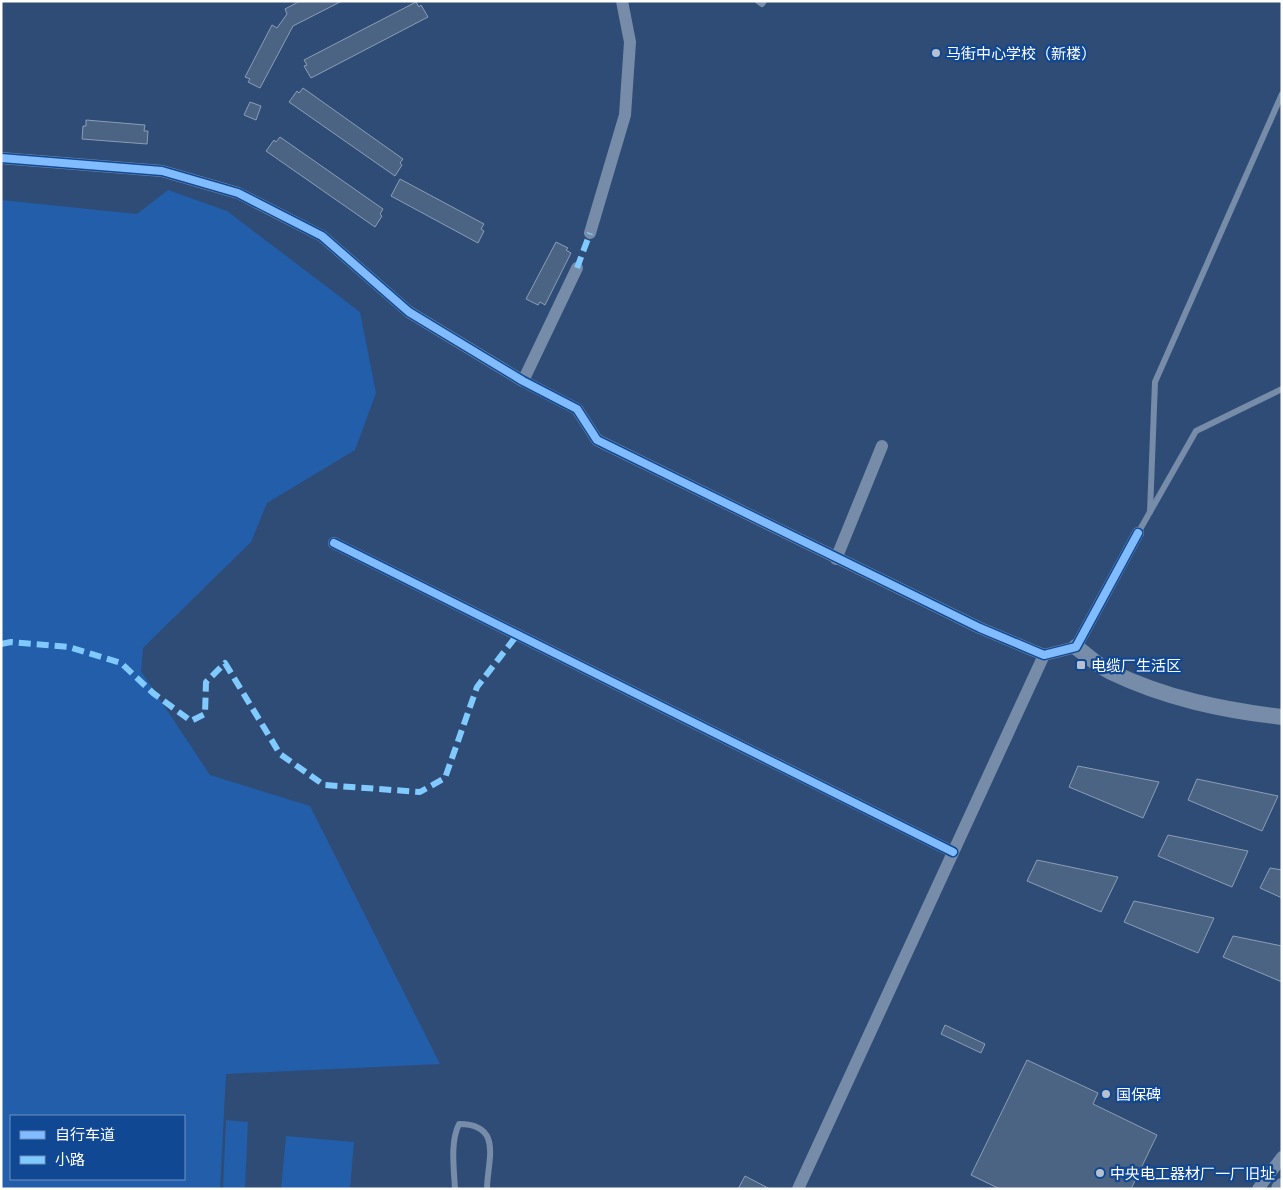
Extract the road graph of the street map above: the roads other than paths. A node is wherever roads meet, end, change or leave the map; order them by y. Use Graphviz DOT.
graph roads {
  1 [pos="622,1"];
  2 [pos="758,1"];
  3 [pos="764,1"];
  4 [pos="1282,94"];
  5 [pos="1,158"];
  6 [pos="590,233"];
  7 [pos="577,268"];
  8 [pos="523,380"];
  9 [pos="1282,389"];
  10 [pos="882,446"];
  11 [pos="1150,512"];
  12 [pos="1138,533"];
  13 [pos="334,543"];
  14 [pos="836,559"];
  15 [pos="1076,647"];
  16 [pos="1044,655"];
  17 [pos="1282,717"];
  18 [pos="953,852"];
  19 [pos="1282,1157"];
  20 [pos="455,1189"];
  21 [pos="487,1189"];
  22 [pos="798,1189"];
  23 [pos="1258,1189"];
  1 -- 6 [label="street"];
  2 -- 3 [label="lane"];
  4 -- 11 [label="lane"];
  5 -- 8 [label="street"];
  7 -- 8 [label="street"];
  8 -- 14 [label="street"];
  9 -- 11 [label="lane"];
  10 -- 14 [label="street"];
  11 -- 12 [label="lane"];
  12 -- 15 [label="street"];
  13 -- 18 [label="street"];
  14 -- 16 [label="street"];
  15 -- 16 [label="street"];
  15 -- 17 [label="street"];
  16 -- 18 [label="street"];
  18 -- 22 [label="street"];
  19 -- 23 [label="street"];
  20 -- 21 [label="lane"];
}
